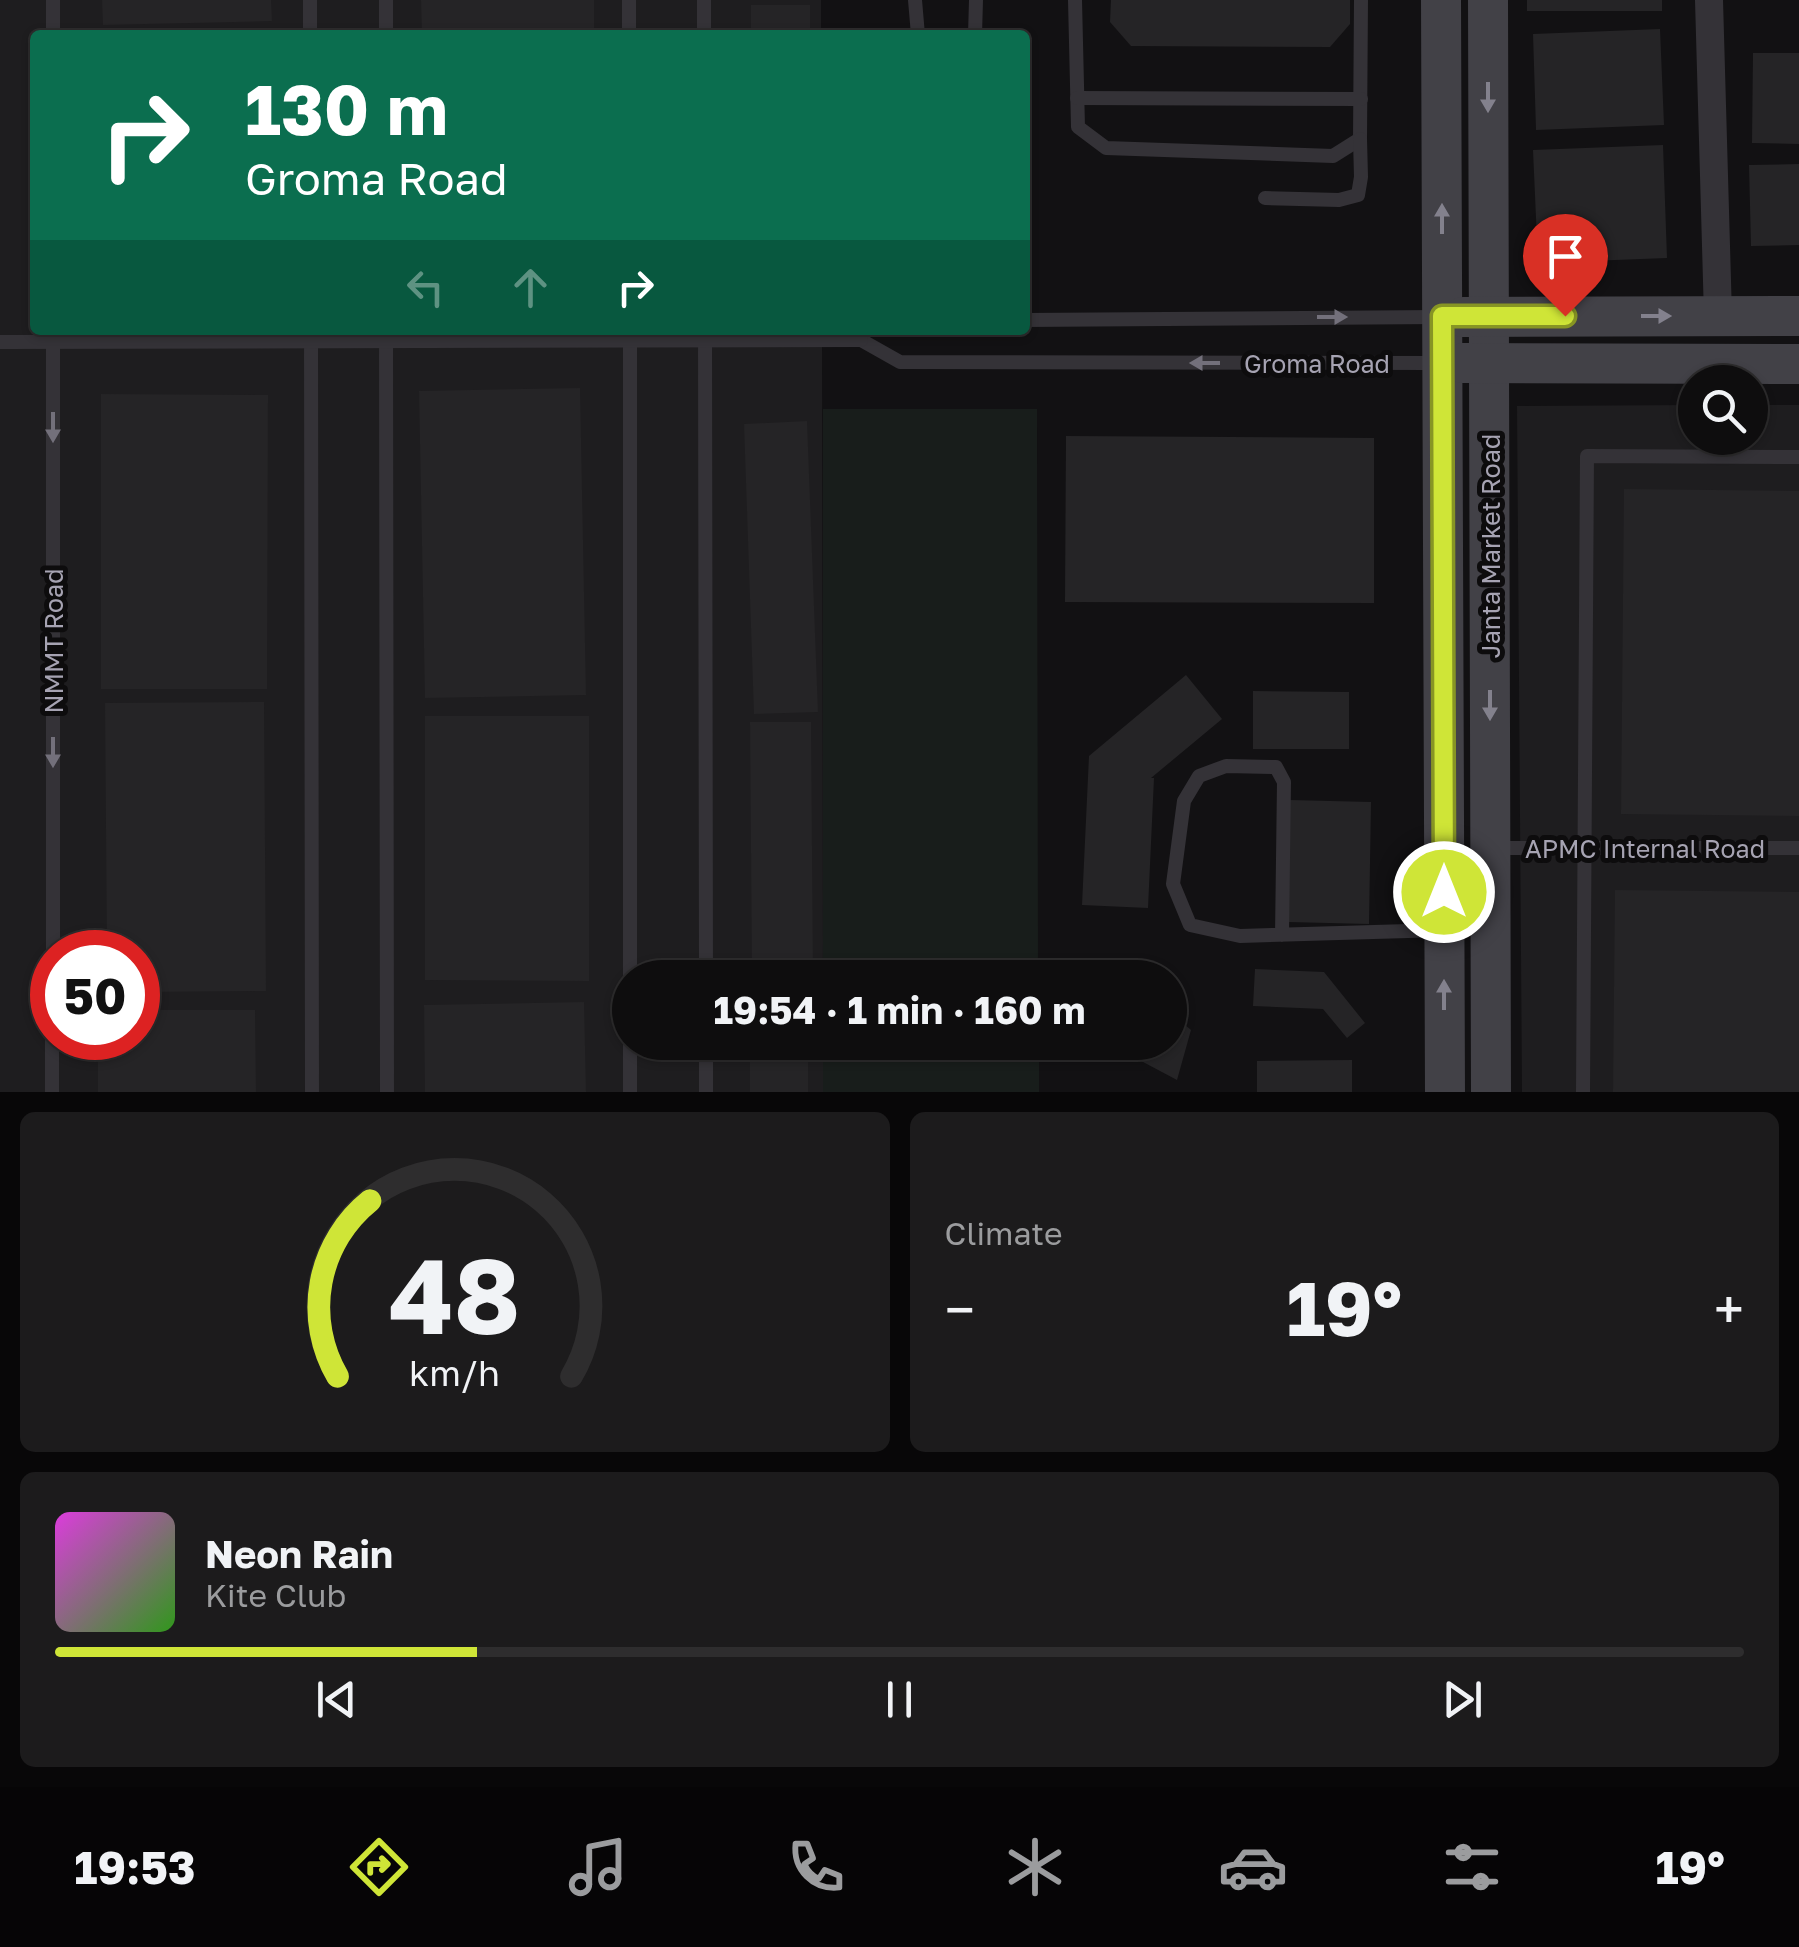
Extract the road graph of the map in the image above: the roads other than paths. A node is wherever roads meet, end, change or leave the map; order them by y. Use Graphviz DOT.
graph roads {
  1 [pos="52,0"];
  2 [pos="310,0"];
  3 [pos="386,0"];
  4 [pos="629,0"];
  5 [pos="704,0"];
  6 [pos="915,0"];
  7 [pos="976,0"];
  8 [pos="1076,0"];
  9 [pos="1362,0"];
  10 [pos="1441,0"];
  11 [pos="1488,0"];
  12 [pos="1709,0"];
  13 [pos="52,30"];
  14 [pos="310,30"];
  15 [pos="386,30"];
  16 [pos="629,30"];
  17 [pos="704,30"];
  18 [pos="918,30"];
  19 [pos="975,30"];
  20 [pos="1077,98"];
  21 [pos="1361,100"];
  22 [pos="1360,139"];
  23 [pos="1265,198"];
  24 [pos="1442,316"];
  25 [pos="1718,316"];
  26 [pos="1799,316"];
  27 [pos="1489,317"];
  28 [pos="1030,320"];
  29 [pos="630,335"];
  30 [pos="705,335"];
  31 [pos="870,335"];
  32 [pos="53,336"];
  33 [pos="311,336"];
  34 [pos="386,336"];
  35 [pos="862,340"];
  36 [pos="0,342"];
  37 [pos="1442,363"];
  38 [pos="1489,363"];
  39 [pos="1799,364"];
  40 [pos="1799,457"];
  41 [pos="1490,848"];
  42 [pos="1584,848"];
  43 [pos="1799,848"];
  44 [pos="52,930"];
  45 [pos="1444,930"];
  46 [pos="1282,936"];
  47 [pos="630,960"];
  48 [pos="706,960"];
  49 [pos="52,1060"];
  50 [pos="630,1060"];
  51 [pos="706,1060"];
  52 [pos="52,1092"];
  53 [pos="312,1092"];
  54 [pos="387,1092"];
  55 [pos="630,1092"];
  56 [pos="706,1092"];
  57 [pos="1445,1092"];
  58 [pos="1492,1092"];
  59 [pos="1583,1092"];
  1 -- 13 [label="lane"];
  2 -- 14 [label="lane"];
  3 -- 15 [label="lane"];
  4 -- 16 [label="lane"];
  5 -- 17 [label="lane"];
  6 -- 18 [label="lane"];
  7 -- 19 [label="lane"];
  8 -- 20 [label="lane"];
  9 -- 21 [label="lane"];
  24 -- 10 [label="main road, Janta Market Road, one-way"];
  11 -- 27 [label="main road, Janta Market Road, one-way"];
  12 -- 25 [label="street"];
  20 -- 21 [label="lane"];
  20 -- 22 [label="lane"];
  21 -- 22 [label="lane"];
  22 -- 23 [label="lane"];
  24 -- 27 [label="main road, Groma Road"];
  28 -- 24 [label="lane, Groma Road, one-way"];
  24 -- 37 [label="main road, Janta Market Road"];
  25 -- 26 [label="main road, Groma Road"];
  27 -- 25 [label="main road, Groma Road, one-way"];
  27 -- 38 [label="main road, Janta Market Road"];
  29 -- 30 [label="lane"];
  29 -- 34 [label="lane"];
  29 -- 47 [label="lane"];
  30 -- 35 [label="lane"];
  30 -- 48 [label="lane"];
  31 -- 35 [label="lane"];
  32 -- 33 [label="lane"];
  32 -- 36 [label="lane"];
  32 -- 44 [label="lane, NMMT Road, one-way"];
  33 -- 34 [label="lane"];
  33 -- 53 [label="lane"];
  34 -- 54 [label="lane"];
  37 -- 35 [label="lane, Groma Road, one-way"];
  37 -- 38 [label="main road, Groma Road"];
  37 -- 45 [label="main road, Janta Market Road"];
  38 -- 39 [label="main road, Groma Road"];
  38 -- 41 [label="main road, Janta Market Road, one-way"];
  40 -- 42 [label="lane"];
  41 -- 42 [label="lane, APMC Internal Road"];
  41 -- 58 [label="main road, Janta Market Road"];
  42 -- 43 [label="lane, APMC Internal Road"];
  42 -- 59 [label="lane"];
  45 -- 46 [label="lane"];
  57 -- 45 [label="main road, Janta Market Road, one-way"];
  46 -- 46 [label="lane"];
  49 -- 52 [label="lane"];
  50 -- 55 [label="lane"];
  51 -- 56 [label="lane"];
}
